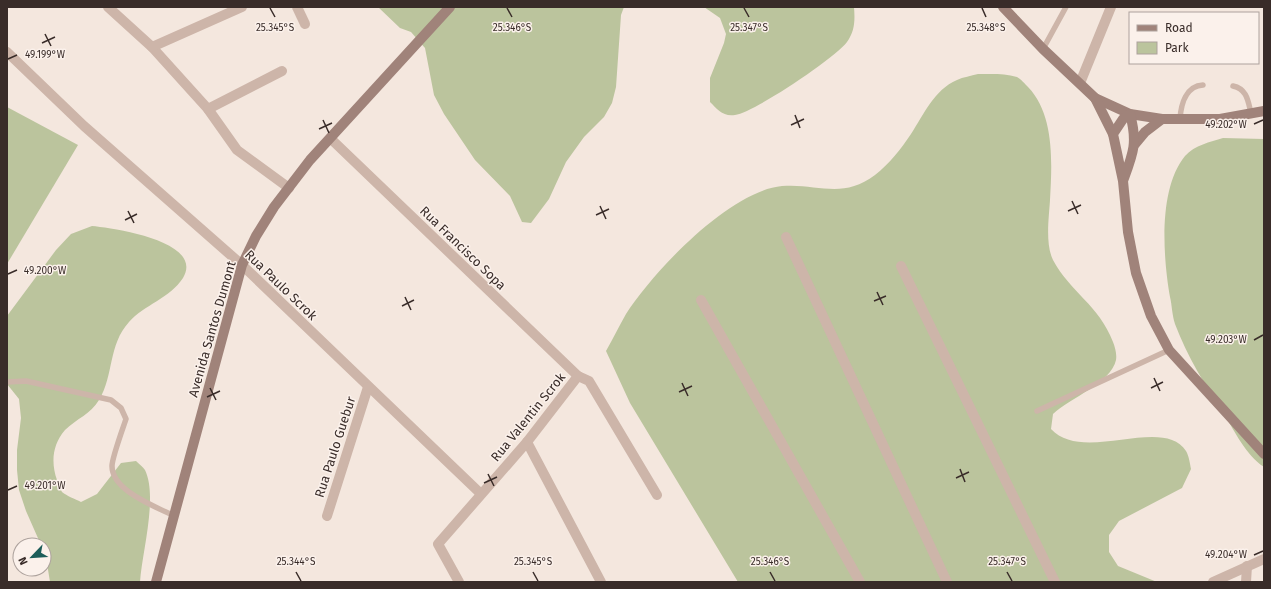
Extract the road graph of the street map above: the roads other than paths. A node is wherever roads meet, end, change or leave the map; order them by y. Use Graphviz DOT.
graph roads {
  1 [pos="108,7"];
  2 [pos="242,7"];
  3 [pos="297,7"];
  4 [pos="450,7"];
  5 [pos="1003,7"];
  6 [pos="1066,7"];
  7 [pos="1110,7"];
  8 [pos="305,24"];
  9 [pos="152,47"];
  10 [pos="1043,49"];
  11 [pos="7,52"];
  12 [pos="282,71"];
  13 [pos="1080,83"];
  14 [pos="1202,86"];
  15 [pos="1233,86"];
  16 [pos="1096,98"];
  17 [pos="208,109"];
  18 [pos="1264,111"];
  19 [pos="1251,113"];
  20 [pos="1130,114"];
  21 [pos="1162,119"];
  22 [pos="1180,119"];
  23 [pos="1113,134"];
  24 [pos="331,140"];
  25 [pos="1135,144"];
  26 [pos="1123,182"];
  27 [pos="289,188"];
  28 [pos="786,237"];
  29 [pos="242,265"];
  30 [pos="901,266"];
  31 [pos="701,300"];
  32 [pos="1169,350"];
  33 [pos="578,376"];
  34 [pos="7,382"];
  35 [pos="368,387"];
  36 [pos="1037,410"];
  37 [pos="528,442"];
  38 [pos="1264,454"];
  39 [pos="480,493"];
  40 [pos="657,495"];
  41 [pos="174,516"];
  42 [pos="327,516"];
  43 [pos="1264,559"];
  44 [pos="1247,566"];
  45 [pos="156,582"];
  46 [pos="459,582"];
  47 [pos="601,582"];
  48 [pos="860,582"];
  49 [pos="947,582"];
  50 [pos="1055,582"];
  51 [pos="1212,582"];
  52 [pos="1246,582"];
  1 -- 9 [label="street"];
  2 -- 9 [label="street"];
  3 -- 8 [label="street"];
  4 -- 24 [label="main road, Avenida Santos Dumont"];
  5 -- 10 [label="main road"];
  6 -- 10 [label="lane"];
  7 -- 13 [label="street"];
  9 -- 17 [label="street"];
  10 -- 13 [label="main road"];
  11 -- 29 [label="street, Rua Paulo Scrok"];
  12 -- 17 [label="street"];
  13 -- 16 [label="main road"];
  14 -- 22 [label="lane"];
  15 -- 19 [label="lane"];
  16 -- 20 [label="main road"];
  16 -- 23 [label="main road"];
  17 -- 27 [label="street"];
  18 -- 19 [label="main road"];
  19 -- 22 [label="main road"];
  20 -- 21 [label="main road"];
  20 -- 23 [label="main road"];
  20 -- 25 [label="main road"];
  21 -- 22 [label="main road"];
  21 -- 25 [label="main road"];
  23 -- 26 [label="main road"];
  24 -- 27 [label="main road, Avenida Santos Dumont"];
  24 -- 33 [label="street, Rua Francisco Sopa"];
  25 -- 26 [label="main road"];
  26 -- 32 [label="main road"];
  27 -- 29 [label="main road, Avenida Santos Dumont"];
  28 -- 49 [label="street"];
  29 -- 35 [label="street, Rua Paulo Scrok"];
  29 -- 41 [label="main road, Avenida Santos Dumont"];
  30 -- 50 [label="street"];
  31 -- 48 [label="street"];
  32 -- 36 [label="lane"];
  32 -- 38 [label="main road"];
  33 -- 37 [label="street, Rua Valentin Scrok"];
  33 -- 40 [label="street, Rua Francisco Sopa"];
  34 -- 41 [label="lane"];
  35 -- 39 [label="street, Rua Paulo Scrok"];
  35 -- 42 [label="street, Rua Paulo Guebur"];
  37 -- 39 [label="street, Rua Valentin Scrok"];
  37 -- 47 [label="street"];
  39 -- 46 [label="street, Rua Valentin Scrok"];
  41 -- 45 [label="main road, Avenida Santos Dumont"];
  43 -- 44 [label="street"];
  44 -- 51 [label="street"];
  44 -- 52 [label="street"];
}
